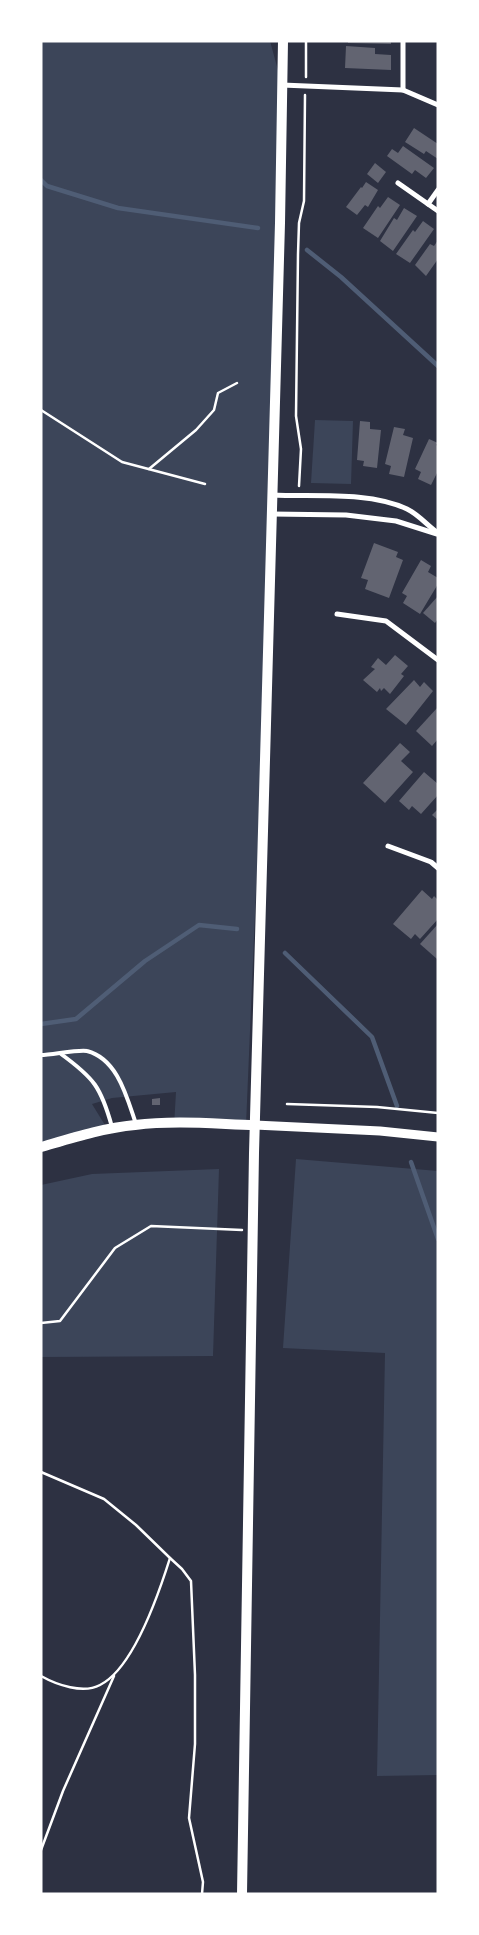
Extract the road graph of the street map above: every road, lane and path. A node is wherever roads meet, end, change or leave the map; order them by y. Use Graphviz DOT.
graph roads {
  1 [pos="283,41"];
  2 [pos="306,41"];
  3 [pos="404,41"];
  4 [pos="306,71"];
  5 [pos="282,86"];
  6 [pos="403,90"];
  7 [pos="305,103"];
  8 [pos="438,105"];
  9 [pos="398,183"];
  10 [pos="438,190"];
  11 [pos="428,204"];
  12 [pos="438,211"];
  13 [pos="237,383"];
  14 [pos="41,410"];
  15 [pos="149,468"];
  16 [pos="205,484"];
  17 [pos="272,495"];
  18 [pos="299,496"];
  19 [pos="272,514"];
  20 [pos="438,534"];
  21 [pos="336,614"];
  22 [pos="438,660"];
  23 [pos="388,846"];
  24 [pos="438,868"];
  25 [pos="61,1054"];
  26 [pos="41,1056"];
  27 [pos="287,1104"];
  28 [pos="438,1113"];
  29 [pos="136,1124"];
  30 [pos="255,1125"];
  31 [pos="112,1128"];
  32 [pos="438,1136"];
  33 [pos="41,1147"];
  34 [pos="253,1230"];
  35 [pos="41,1323"];
  36 [pos="41,1472"];
  37 [pos="170,1558"];
  38 [pos="114,1675"];
  39 [pos="41,1676"];
  40 [pos="41,1850"];
  41 [pos="202,1894"];
  42 [pos="242,1894"];
  1 -- 5 [label="main road"];
  2 -- 4 [label="path"];
  3 -- 6 [label="street"];
  5 -- 6 [label="street"];
  5 -- 17 [label="main road"];
  6 -- 8 [label="street"];
  7 -- 18 [label="path"];
  9 -- 11 [label="street"];
  10 -- 11 [label="street"];
  11 -- 12 [label="street"];
  13 -- 15 [label="path"];
  14 -- 15 [label="path"];
  15 -- 16 [label="path"];
  17 -- 18 [label="street"];
  17 -- 19 [label="main road"];
  18 -- 20 [label="street"];
  19 -- 20 [label="street"];
  19 -- 30 [label="main road"];
  21 -- 22 [label="street"];
  23 -- 24 [label="street"];
  25 -- 26 [label="lane"];
  25 -- 29 [label="lane"];
  25 -- 31 [label="lane"];
  27 -- 28 [label="path"];
  29 -- 30 [label="main road"];
  29 -- 31 [label="main road"];
  30 -- 32 [label="street"];
  30 -- 34 [label="main road"];
  31 -- 33 [label="main road"];
  34 -- 35 [label="path"];
  34 -- 42 [label="main road"];
  36 -- 37 [label="path"];
  37 -- 38 [label="path"];
  37 -- 41 [label="path"];
  38 -- 39 [label="path"];
  38 -- 40 [label="path"];
}
